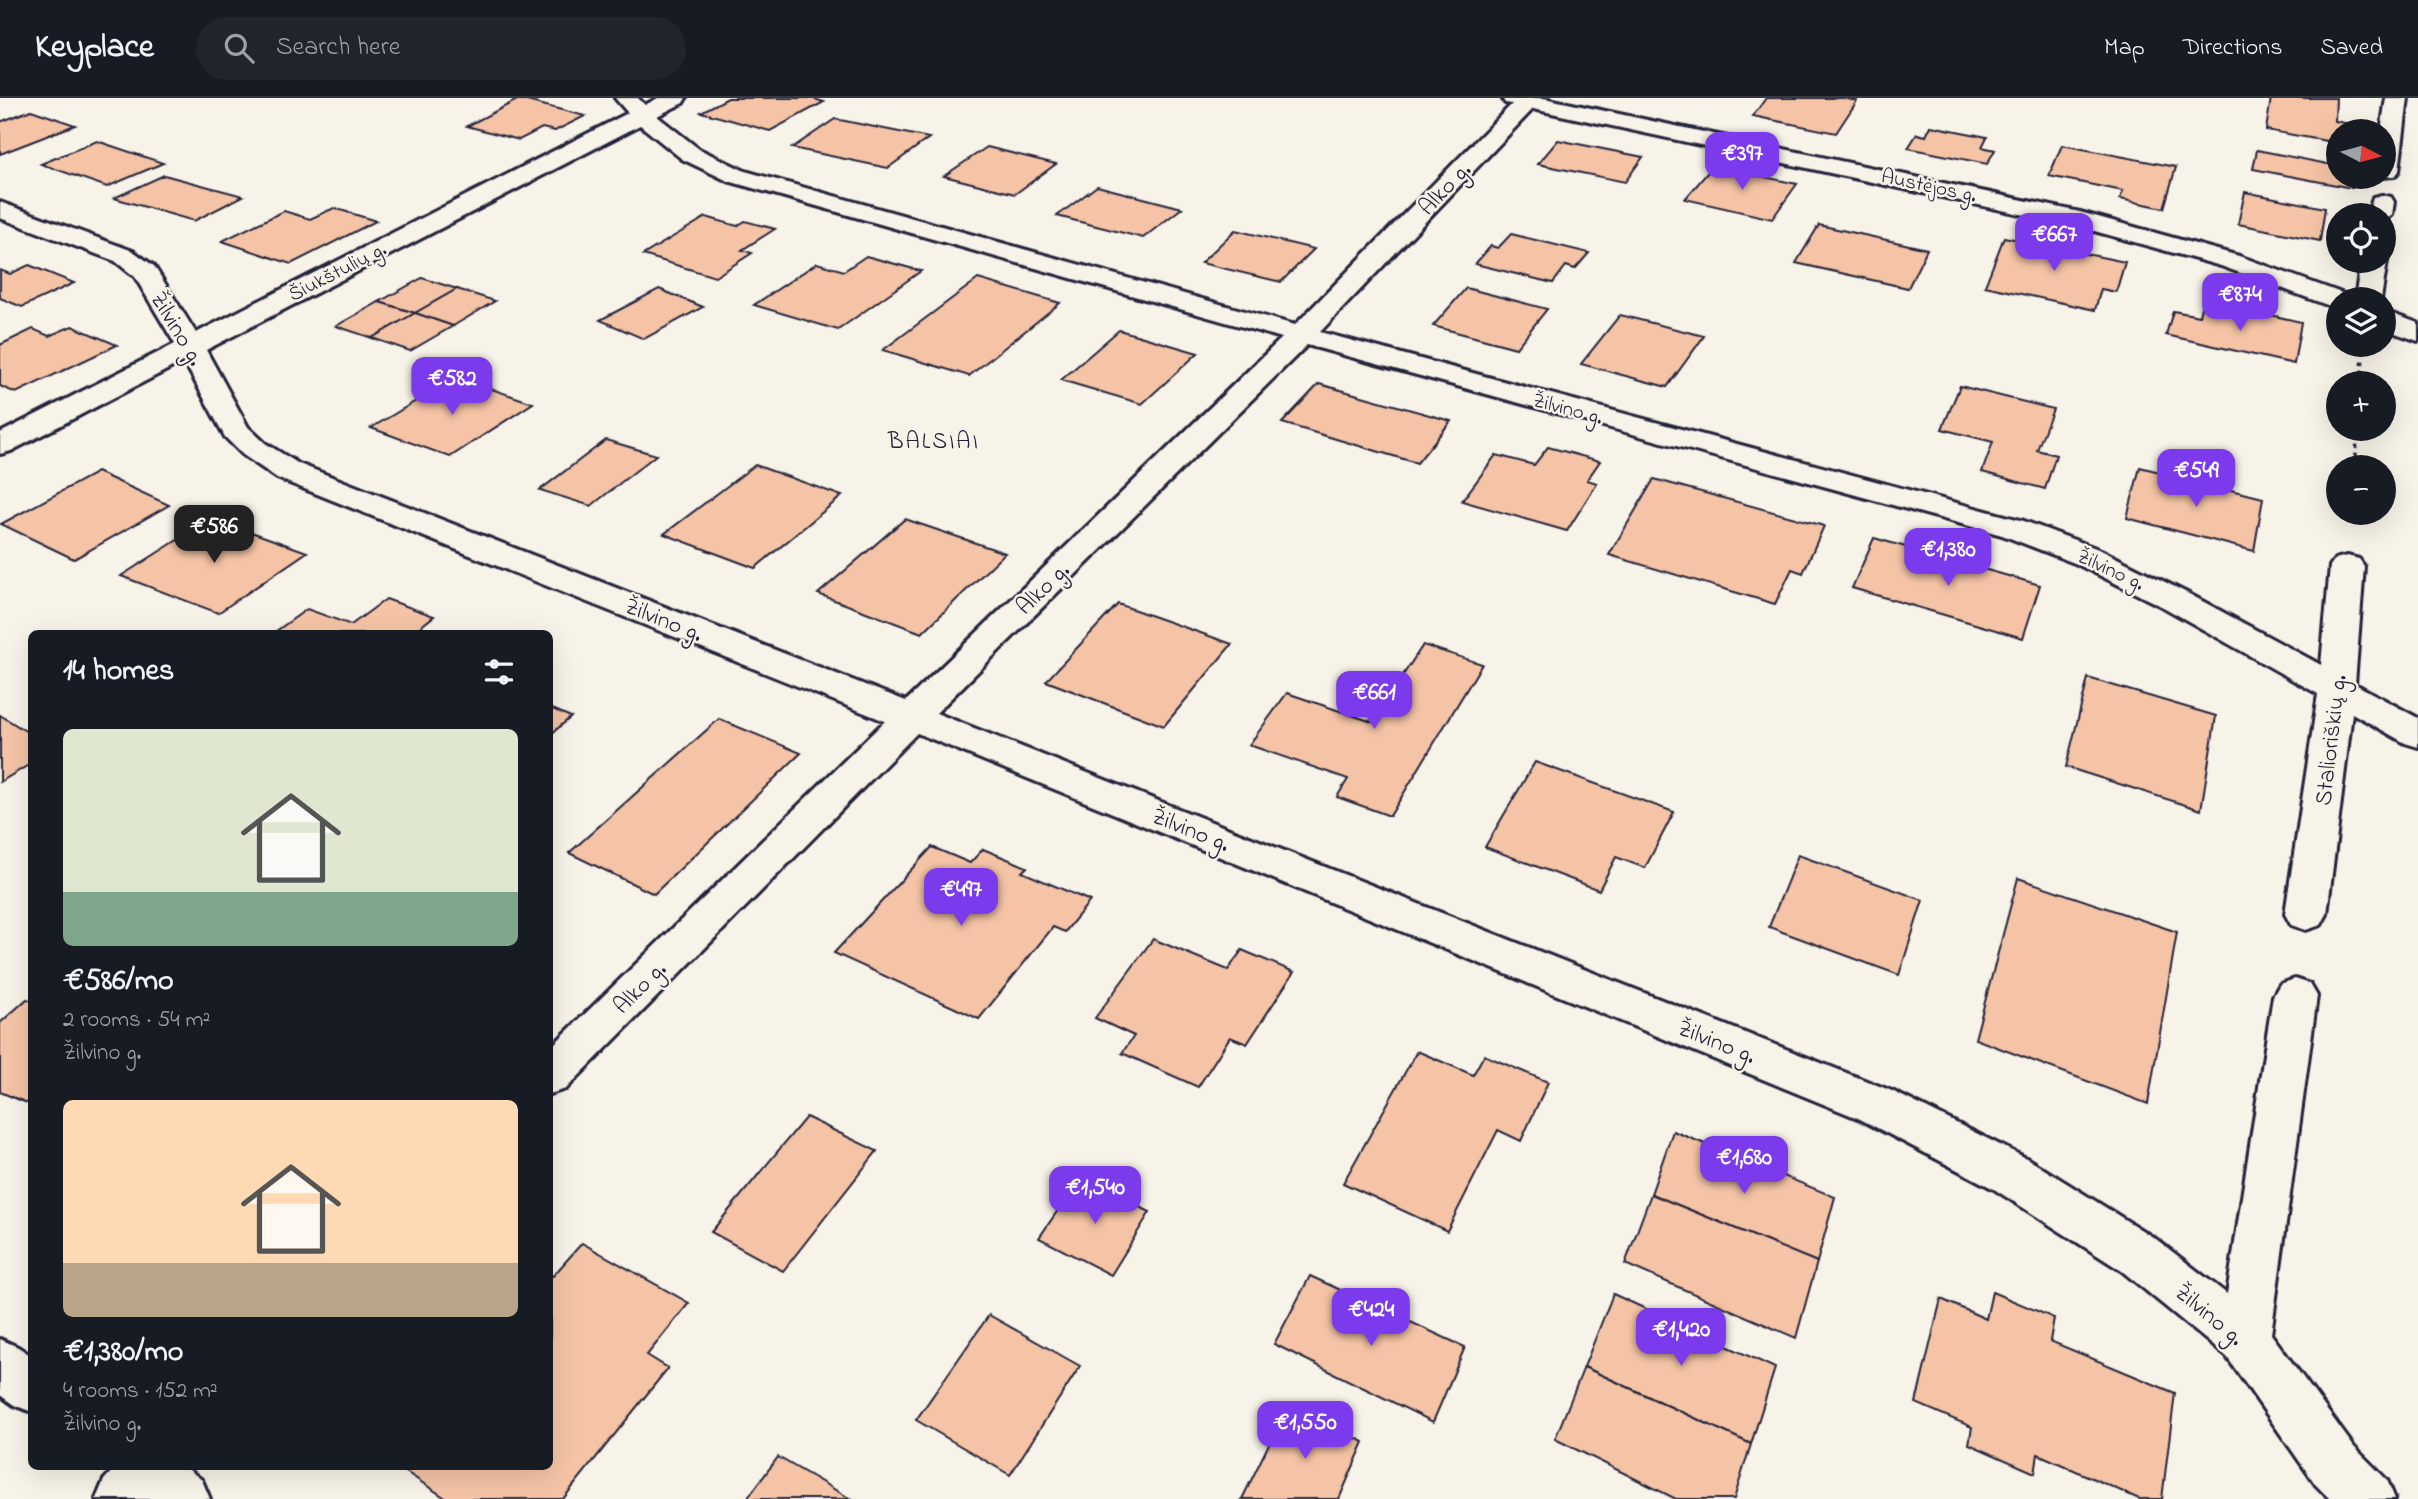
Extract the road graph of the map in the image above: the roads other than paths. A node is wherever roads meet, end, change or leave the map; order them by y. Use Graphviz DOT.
graph roads {
  1 [pos="675,98"];
  2 [pos="2397,98"];
  3 [pos="1524,99"];
  4 [pos="634,107"];
  5 [pos="2394,119"];
  6 [pos="0,209"];
  7 [pos="2326,297"];
  8 [pos="2396,324"];
  9 [pos="2418,332"];
  10 [pos="1301,335"];
  11 [pos="190,346"];
  12 [pos="0,445"];
  13 [pos="2347,566"];
  14 [pos="2337,690"];
  15 [pos="911,716"];
  16 [pos="2418,734"];
  17 [pos="2306,914"];
  18 [pos="2295,996"];
  19 [pos="553,1073"];
  20 [pos="2245,1340"];
  21 [pos="0,1364"];
  22 [pos="28,1384"];
  23 [pos="2368,1499"];
  1 -- 4 [label="street, Šiukštulių g."];
  2 -- 5 [label="street"];
  3 -- 7 [label="street, Austėjos g."];
  3 -- 10 [label="street, Alko g."];
  4 -- 10 [label="street, Žilvino g."];
  4 -- 11 [label="street, Šiukštulių g."];
  6 -- 11 [label="street, Žilvino g."];
  8 -- 9 [label="street"];
  10 -- 14 [label="street, Žilvino g."];
  10 -- 15 [label="street, Alko g."];
  11 -- 12 [label="street, Šiukštulių g."];
  11 -- 15 [label="street, Žilvino g."];
  13 -- 14 [label="street, Stalioriškių g."];
  14 -- 16 [label="street, Žilvino g."];
  14 -- 17 [label="street, Stalioriškių g."];
  15 -- 19 [label="street, Alko g."];
  15 -- 20 [label="street, Žilvino g."];
  18 -- 20 [label="street"];
  20 -- 23 [label="street, Žilvino g."];
  21 -- 22 [label="street"];
}
